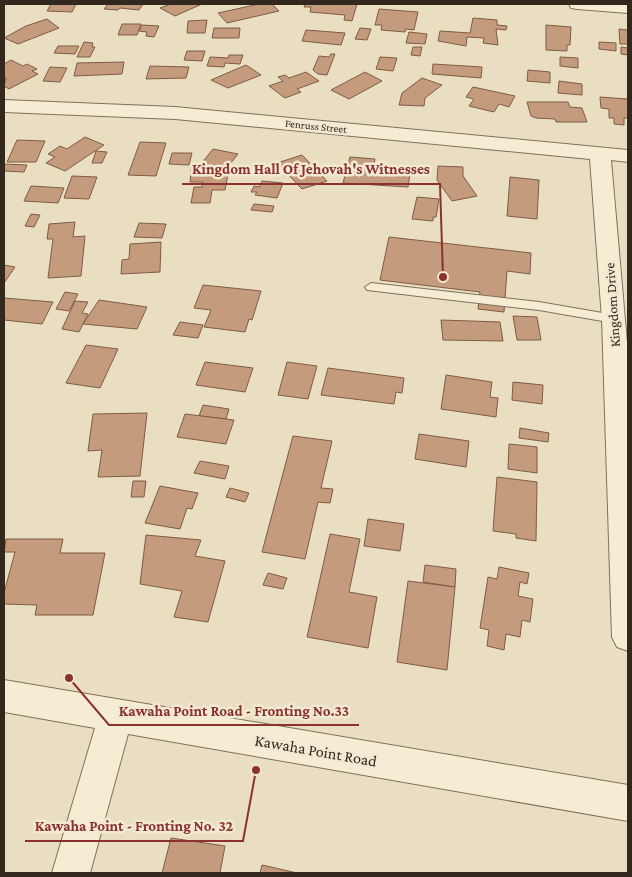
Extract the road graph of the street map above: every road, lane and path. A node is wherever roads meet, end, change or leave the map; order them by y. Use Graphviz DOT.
graph roads {
  1 [pos="578,4"];
  2 [pos="628,8"];
  3 [pos="4,106"];
  4 [pos="600,153"];
  5 [pos="628,156"];
  6 [pos="371,287"];
  7 [pos="619,331"];
  8 [pos="628,637"];
  9 [pos="4,696"];
  10 [pos="116,715"];
  11 [pos="628,803"];
  12 [pos="71,873"];
  1 -- 2 [label="street"];
  3 -- 4 [label="street, Fenruss Street"];
  4 -- 5 [label="street, Fenruss Street"];
  4 -- 7 [label="street, Kingdom Drive"];
  6 -- 7 [label="lane"];
  7 -- 8 [label="street, Kingdom Drive"];
  9 -- 10 [label="street, Kawaha Point Road"];
  10 -- 11 [label="street, Kawaha Point Road"];
  10 -- 12 [label="street"];
}
